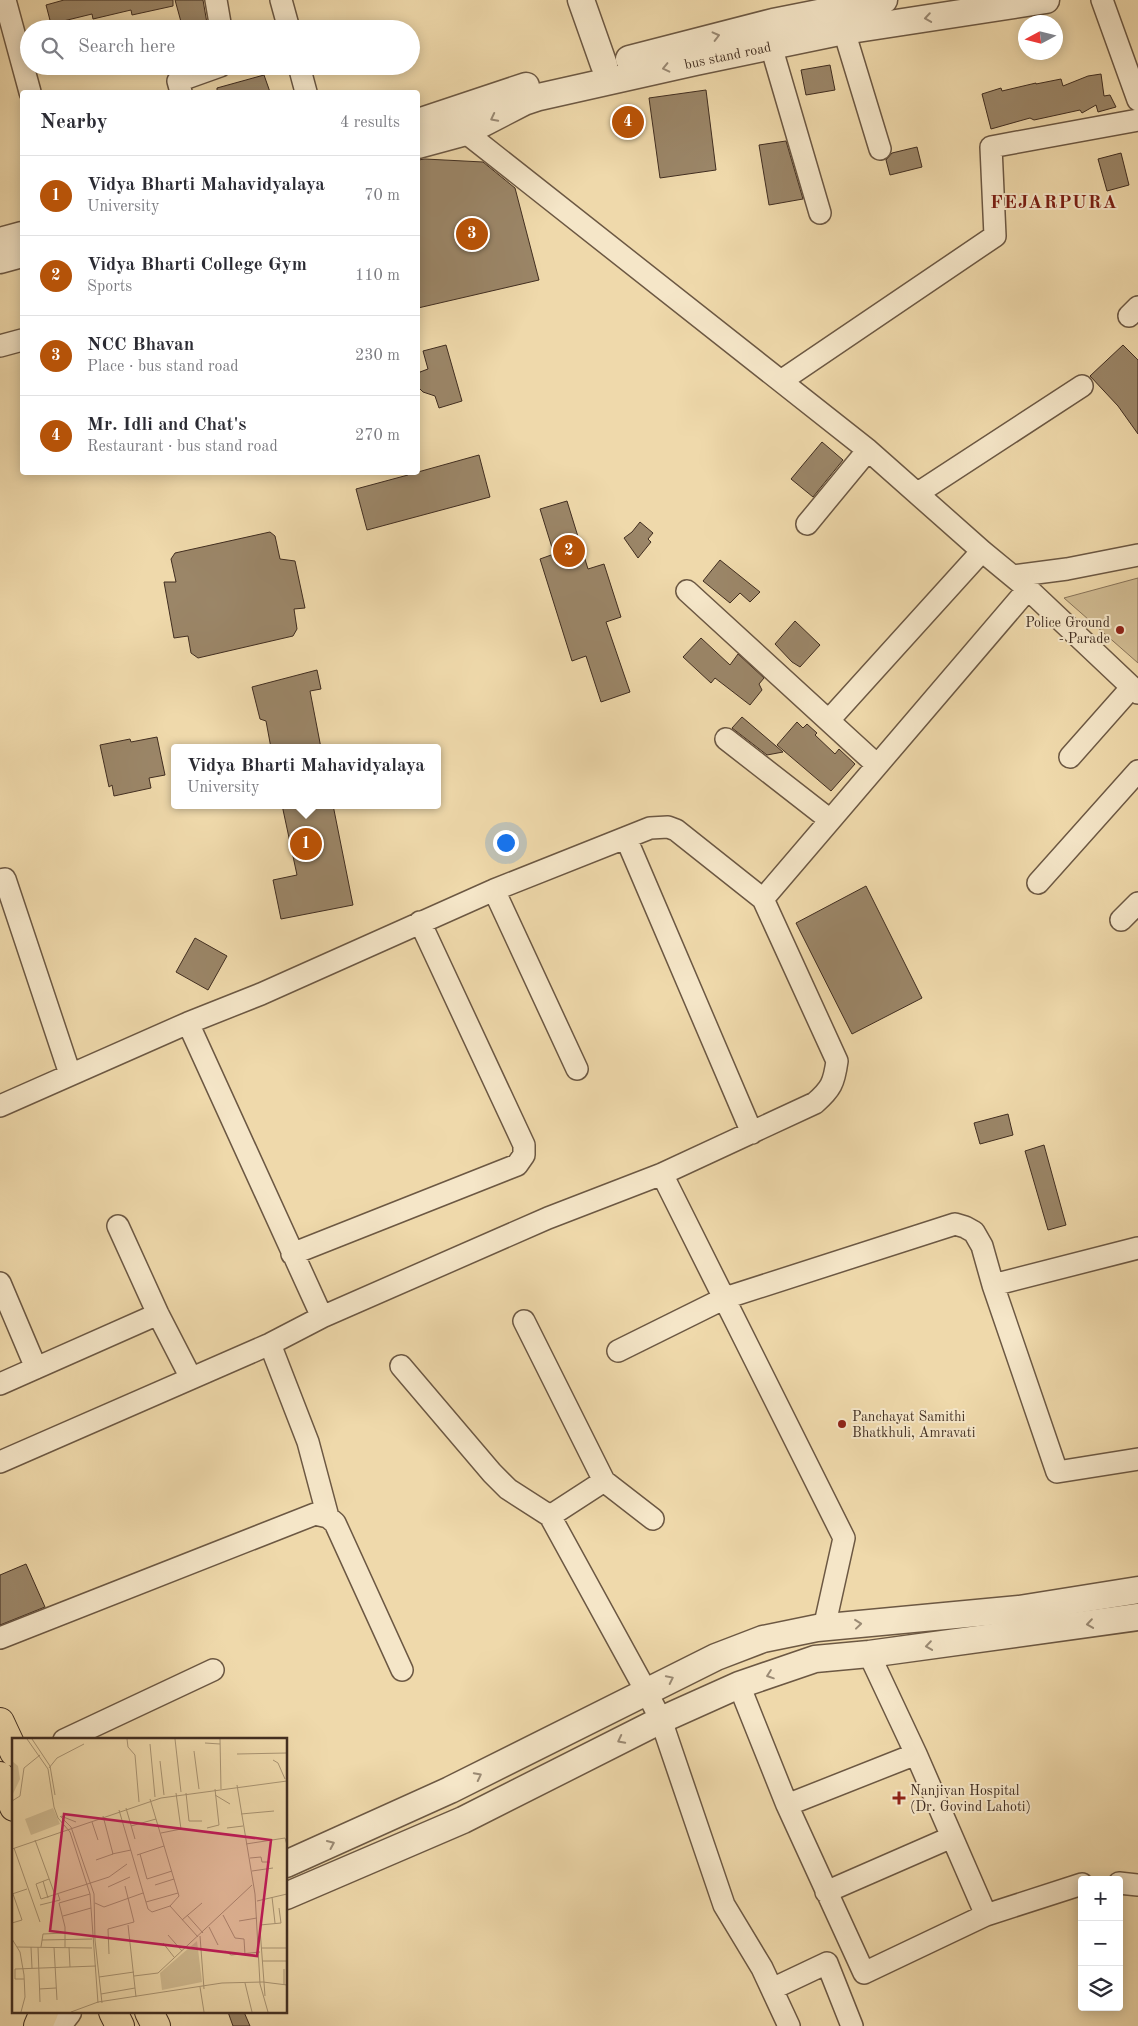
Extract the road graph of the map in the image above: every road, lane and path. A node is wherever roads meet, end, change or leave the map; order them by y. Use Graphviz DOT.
graph roads {
  1 [pos="5,0"];
  2 [pos="216,0"];
  3 [pos="281,0"];
  4 [pos="582,0"];
  5 [pos="884,0"];
  6 [pos="1046,0"];
  7 [pos="1102,0"];
  8 [pos="837,13"];
  9 [pos="219,20"];
  10 [pos="287,20"];
  11 [pos="771,46"];
  12 [pos="20,55"];
  13 [pos="604,65"];
  14 [pos="25,75"];
  15 [pos="195,75"];
  16 [pos="301,75"];
  17 [pos="29,90"];
  18 [pos="180,90"];
  19 [pos="305,90"];
  20 [pos="1138,100"];
  21 [pos="443,114"];
  22 [pos="1138,120"];
  23 [pos="420,121"];
  24 [pos="466,132"];
  25 [pos="420,145"];
  26 [pos="880,149"];
  27 [pos="820,213"];
  28 [pos="20,236"];
  29 [pos="0,241"];
  30 [pos="20,255"];
  31 [pos="0,260"];
  32 [pos="20,341"];
  33 [pos="0,346"];
  34 [pos="781,381"];
  35 [pos="1082,386"];
  36 [pos="868,450"];
  37 [pos="918,493"];
  38 [pos="807,524"];
  39 [pos="982,551"];
  40 [pos="1138,555"];
  41 [pos="1021,582"];
  42 [pos="688,591"];
  43 [pos="1135,690"];
  44 [pos="829,720"];
  45 [pos="726,739"];
  46 [pos="1070,756"];
  47 [pos="877,765"];
  48 [pos="1138,771"];
  49 [pos="830,820"];
  50 [pos="626,838"];
  51 [pos="0,880"];
  52 [pos="1038,883"];
  53 [pos="494,890"];
  54 [pos="763,899"];
  55 [pos="1138,903"];
  56 [pos="1121,920"];
  57 [pos="420,922"];
  58 [pos="188,1022"];
  59 [pos="577,1069"];
  60 [pos="70,1074"];
  61 [pos="0,1106"];
  62 [pos="752,1133"];
  63 [pos="662,1174"];
  64 [pos="118,1226"];
  65 [pos="1138,1248"];
  66 [pos="292,1254"];
  67 [pos="0,1283"];
  68 [pos="993,1285"];
  69 [pos="724,1298"];
  70 [pos="158,1314"];
  71 [pos="322,1317"];
  72 [pos="524,1321"];
  73 [pos="270,1344"];
  74 [pos="618,1351"];
  75 [pos="401,1366"];
  76 [pos="36,1368"];
  77 [pos="191,1378"];
  78 [pos="0,1384"];
  79 [pos="1138,1459"];
  80 [pos="0,1462"];
  81 [pos="604,1481"];
  82 [pos="550,1516"];
  83 [pos="328,1517"];
  84 [pos="653,1519"];
  85 [pos="1138,1590"];
  86 [pos="1138,1617"];
  87 [pos="824,1628"];
  88 [pos="0,1638"];
  89 [pos="870,1654"];
  90 [pos="213,1670"];
  91 [pos="402,1670"];
  92 [pos="739,1685"];
  93 [pos="646,1691"];
  94 [pos="661,1720"];
  95 [pos="0,1722"];
  96 [pos="68,1738"];
  97 [pos="12,1748"];
  98 [pos="916,1754"];
  99 [pos="0,1776"];
  100 [pos="12,1803"];
  101 [pos="787,1805"];
  102 [pos="952,1837"];
  103 [pos="288,1863"];
  104 [pos="1123,1884"];
  105 [pos="1078,1885"];
  106 [pos="1138,1885"];
  107 [pos="826,1892"];
  108 [pos="288,1895"];
  109 [pos="986,1915"];
  110 [pos="772,1989"];
  111 [pos="43,2014"];
  112 [pos="66,2014"];
  113 [pos="150,2014"];
  114 [pos="783,2024"];
  115 [pos="38,2026"];
  116 [pos="57,2026"];
  117 [pos="156,2026"];
  118 [pos="852,2026"];
  1 -- 12 [label="street"];
  2 -- 9 [label="street"];
  3 -- 10 [label="street"];
  4 -- 13 [label="street"];
  5 -- 8 [label="street, bus stand road"];
  6 -- 8 [label="street, bus stand road, one-way"];
  7 -- 20 [label="street"];
  8 -- 11 [label="street, bus stand road"];
  13 -- 8 [label="street, bus stand road, one-way"];
  8 -- 26 [label="street"];
  11 -- 24 [label="street, bus stand road, one-way"];
  11 -- 27 [label="street"];
  13 -- 21 [label="street, bus stand road"];
  14 -- 17 [label="street"];
  15 -- 18 [label="street"];
  16 -- 19 [label="street"];
  21 -- 23 [label="street, bus stand road"];
  21 -- 24 [label="street"];
  22 -- 34 [label="street"];
  24 -- 25 [label="street, bus stand road"];
  24 -- 34 [label="street"];
  28 -- 29 [label="street"];
  30 -- 31 [label="street"];
  32 -- 33 [label="street"];
  34 -- 36 [label="street"];
  35 -- 37 [label="street"];
  36 -- 37 [label="street"];
  36 -- 38 [label="street"];
  37 -- 39 [label="street"];
  39 -- 41 [label="street"];
  39 -- 44 [label="street"];
  40 -- 41 [label="street"];
  41 -- 43 [label="street"];
  41 -- 47 [label="street"];
  42 -- 44 [label="street"];
  43 -- 46 [label="street"];
  44 -- 47 [label="street"];
  45 -- 49 [label="street"];
  47 -- 49 [label="street"];
  48 -- 52 [label="street"];
  49 -- 54 [label="street"];
  50 -- 53 [label="street"];
  50 -- 54 [label="street"];
  50 -- 62 [label="street"];
  51 -- 60 [label="street"];
  53 -- 57 [label="street"];
  53 -- 59 [label="street"];
  54 -- 62 [label="street"];
  55 -- 56 [label="street"];
  57 -- 58 [label="street"];
  57 -- 66 [label="street"];
  58 -- 60 [label="street"];
  58 -- 66 [label="street"];
  60 -- 61 [label="street"];
  62 -- 63 [label="street"];
  63 -- 69 [label="street"];
  63 -- 71 [label="street"];
  64 -- 70 [label="street"];
  65 -- 68 [label="street"];
  66 -- 71 [label="street"];
  67 -- 76 [label="street"];
  68 -- 69 [label="street"];
  68 -- 79 [label="street"];
  69 -- 74 [label="street"];
  69 -- 87 [label="street"];
  70 -- 76 [label="street"];
  70 -- 77 [label="street"];
  71 -- 73 [label="street"];
  72 -- 81 [label="street"];
  73 -- 77 [label="street"];
  73 -- 83 [label="street"];
  75 -- 82 [label="street"];
  76 -- 78 [label="street"];
  77 -- 80 [label="street"];
  81 -- 82 [label="street"];
  81 -- 84 [label="street"];
  82 -- 93 [label="street"];
  83 -- 88 [label="street"];
  83 -- 91 [label="street"];
  87 -- 85 [label="street, one-way"];
  86 -- 89 [label="street, one-way"];
  93 -- 87 [label="street, one-way"];
  89 -- 92 [label="street, one-way"];
  89 -- 98 [label="street"];
  90 -- 96 [label="street"];
  92 -- 94 [label="street"];
  92 -- 101 [label="street"];
  93 -- 94 [label="street"];
  103 -- 93 [label="street, one-way"];
  94 -- 108 [label="street, one-way"];
  94 -- 110 [label="street"];
  95 -- 97 [label="main road"];
  98 -- 101 [label="street"];
  98 -- 102 [label="street"];
  99 -- 100 [label="main road"];
  101 -- 107 [label="street"];
  102 -- 107 [label="street"];
  102 -- 109 [label="street"];
  104 -- 106 [label="street"];
  105 -- 109 [label="street"];
  107 -- 109 [label="street"];
  110 -- 114 [label="street"];
  110 -- 118 [label="street"];
  111 -- 115 [label="main road"];
  112 -- 116 [label="street"];
  113 -- 117 [label="main road"];
}
